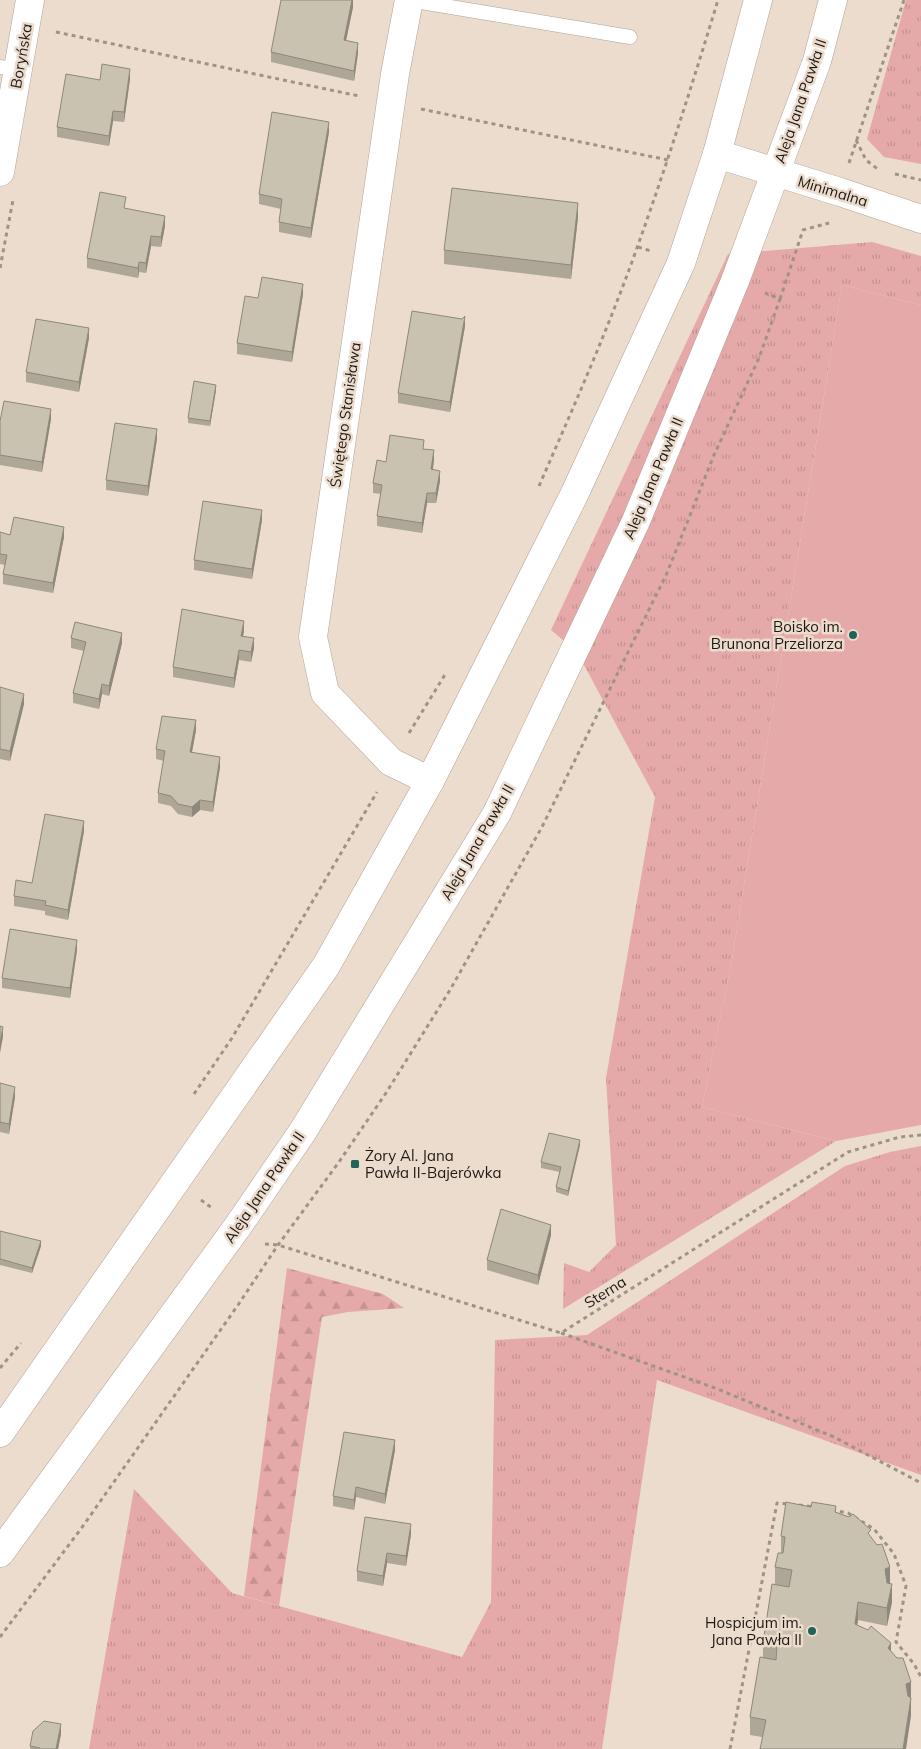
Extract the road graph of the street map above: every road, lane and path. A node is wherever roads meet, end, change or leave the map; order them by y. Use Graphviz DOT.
graph roads {
  1 [pos="30,0"];
  2 [pos="409,0"];
  3 [pos="718,0"];
  4 [pos="758,0"];
  5 [pos="833,0"];
  6 [pos="904,0"];
  7 [pos="56,32"];
  8 [pos="630,37"];
  9 [pos="9,69"];
  10 [pos="391,102"];
  11 [pos="717,154"];
  12 [pos="668,160"];
  13 [pos="880,170"];
  14 [pos="0,172"];
  15 [pos="775,172"];
  16 [pos="888,172"];
  17 [pos="921,180"];
  18 [pos="921,220"];
  19 [pos="539,488"];
  20 [pos="446,673"];
  21 [pos="391,762"];
  22 [pos="430,782"];
  23 [pos="193,1096"];
  24 [pos="921,1136"];
  25 [pos="561,1334"];
  26 [pos="26,1335"];
  27 [pos="0,1368"];
  28 [pos="0,1433"];
  29 [pos="921,1483"];
  30 [pos="822,1508"];
  31 [pos="831,1510"];
  32 [pos="0,1553"];
  33 [pos="0,1637"];
  34 [pos="921,1677"];
  35 [pos="730,1749"];
  1 -- 9 [label="street, Boryńska"];
  2 -- 8 [label="lane"];
  2 -- 10 [label="street, Świętego Stanisława"];
  3 -- 12 [label="path"];
  4 -- 11 [label="street"];
  5 -- 15 [label="street, Aleja Jana Pawła II"];
  6 -- 13 [label="path"];
  7 -- 10 [label="path"];
  9 -- 14 [label="street, Boryńska"];
  10 -- 12 [label="path"];
  10 -- 21 [label="street, Świętego Stanisława"];
  11 -- 15 [label="street, Minimalna"];
  11 -- 22 [label="street"];
  12 -- 19 [label="path"];
  15 -- 18 [label="street, Minimalna"];
  15 -- 32 [label="street, Aleja Jana Pawła II"];
  16 -- 17 [label="path"];
  20 -- 21 [label="path"];
  21 -- 22 [label="street, Świętego Stanisława"];
  21 -- 23 [label="path"];
  22 -- 28 [label="street"];
  24 -- 25 [label="path, Sterna"];
  25 -- 29 [label="path"];
  25 -- 33 [label="path"];
  26 -- 27 [label="path"];
  30 -- 35 [label="path"];
  31 -- 34 [label="path"];
}
